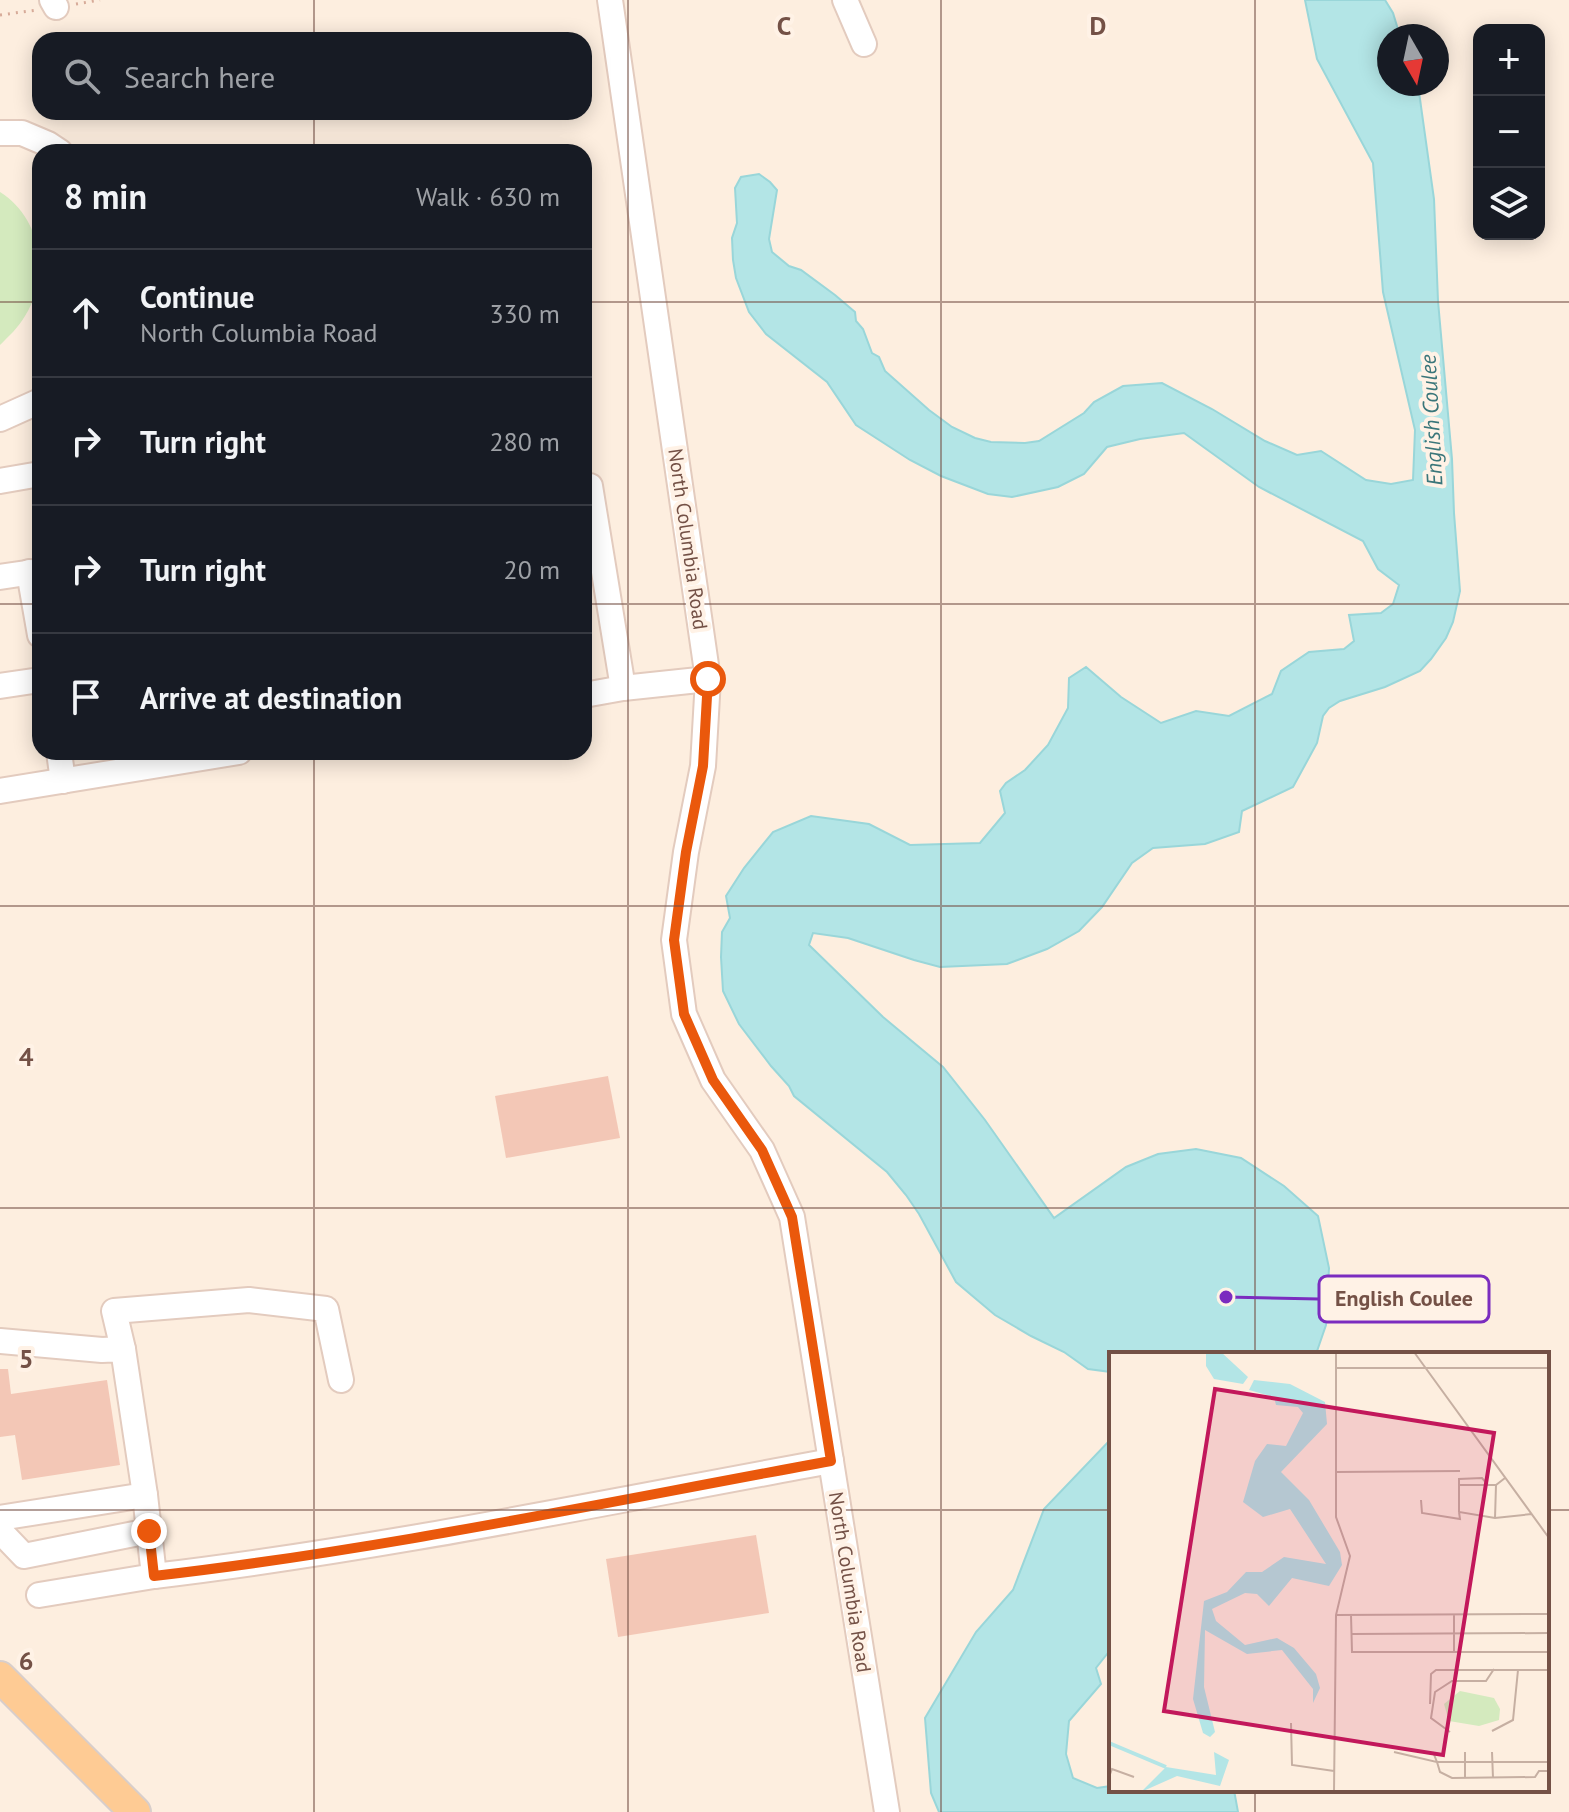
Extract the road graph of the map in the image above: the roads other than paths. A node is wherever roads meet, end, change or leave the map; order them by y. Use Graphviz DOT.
graph roads {
  1 [pos="610,0"];
  2 [pos="845,0"];
  3 [pos="864,44"];
  4 [pos="0,133"];
  5 [pos="48,144"];
  6 [pos="32,405"];
  7 [pos="0,419"];
  8 [pos="32,475"];
  9 [pos="0,481"];
  10 [pos="592,527"];
  11 [pos="32,572"];
  12 [pos="0,577"];
  13 [pos="595,588"];
  14 [pos="708,679"];
  15 [pos="32,681"];
  16 [pos="0,686"];
  17 [pos="623,688"];
  18 [pos="592,694"];
  19 [pos="60,760"];
  20 [pos="190,760"];
  21 [pos="63,781"];
  22 [pos="0,791"];
  23 [pos="0,1341"];
  24 [pos="123,1349"];
  25 [pos="341,1380"];
  26 [pos="831,1461"];
  27 [pos="145,1495"];
  28 [pos="0,1518"];
  29 [pos="0,1531"];
  30 [pos="149,1531"];
  31 [pos="154,1576"];
  32 [pos="39,1595"];
  33 [pos="0,1677"];
  34 [pos="135,1812"];
  35 [pos="887,1812"];
  1 -- 14 [label="street, North Columbia Road"];
  2 -- 3 [label="street"];
  4 -- 5 [label="street"];
  6 -- 7 [label="street"];
  8 -- 9 [label="street"];
  10 -- 13 [label="street"];
  11 -- 12 [label="street"];
  13 -- 17 [label="street"];
  14 -- 17 [label="street"];
  14 -- 26 [label="street, North Columbia Road"];
  15 -- 16 [label="street"];
  17 -- 18 [label="street"];
  19 -- 21 [label="street"];
  20 -- 21 [label="street"];
  21 -- 22 [label="street"];
  23 -- 24 [label="street"];
  24 -- 25 [label="street"];
  24 -- 27 [label="street"];
  26 -- 31 [label="street"];
  26 -- 35 [label="street, North Columbia Road"];
  27 -- 28 [label="street"];
  27 -- 30 [label="street"];
  29 -- 30 [label="street"];
  30 -- 31 [label="street"];
  31 -- 32 [label="street"];
  33 -- 34 [label="main road"];
}
